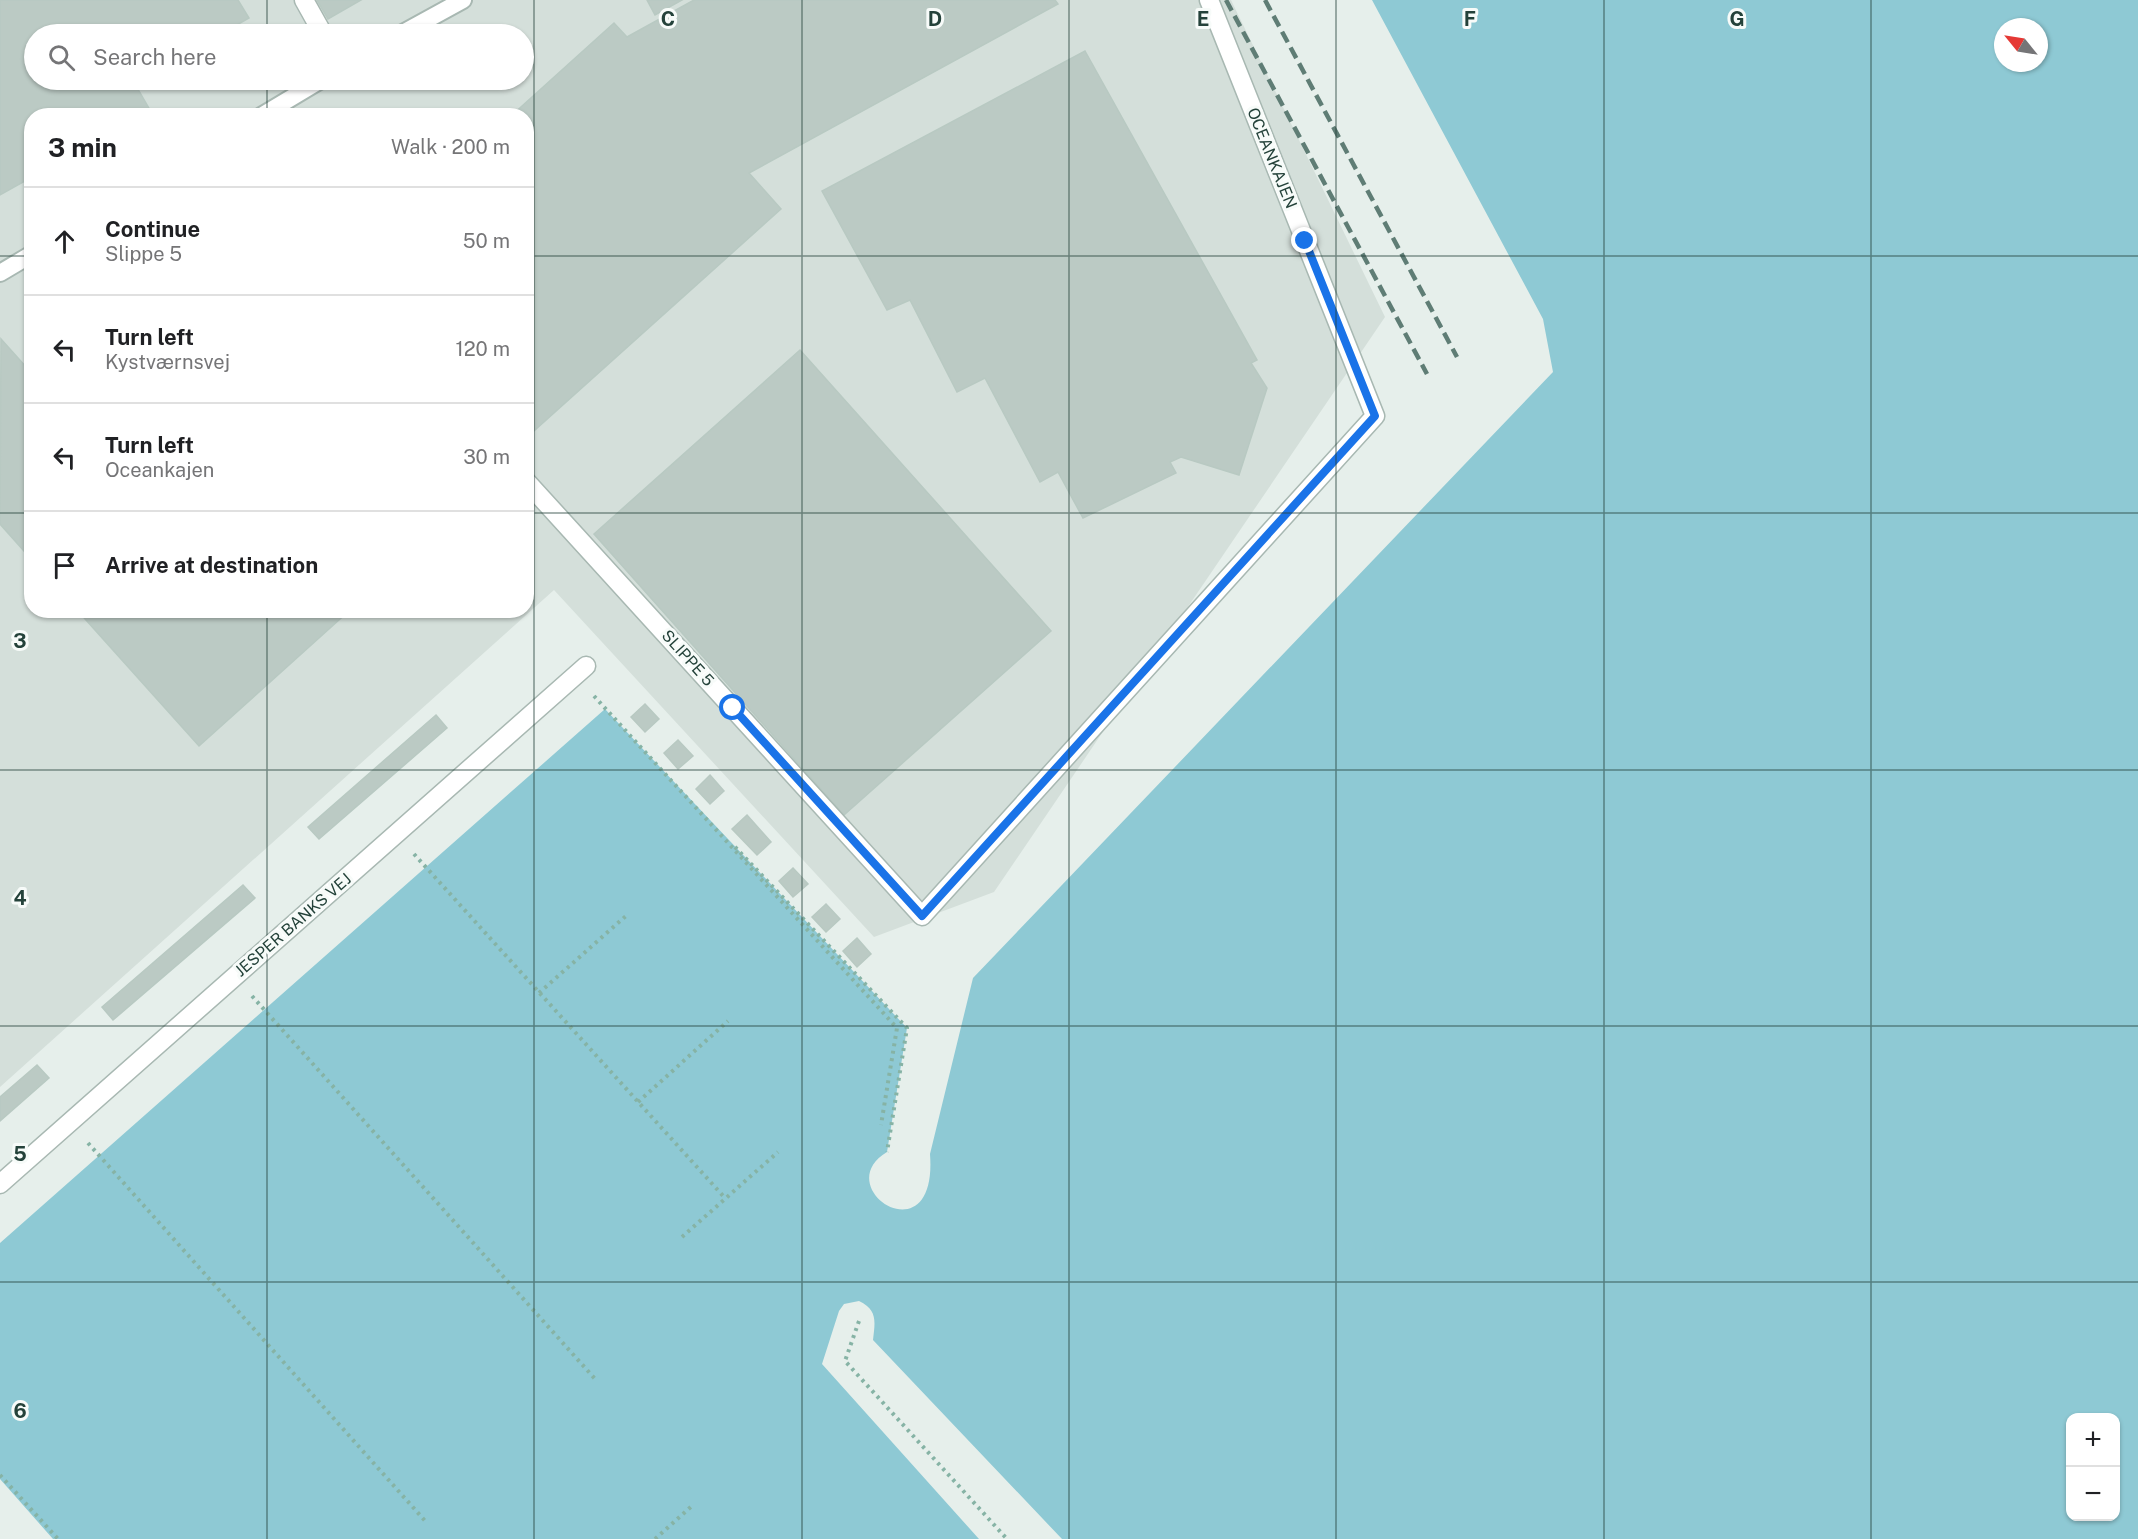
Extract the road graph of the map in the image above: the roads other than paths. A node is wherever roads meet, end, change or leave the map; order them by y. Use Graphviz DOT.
graph roads {
  1 [pos="303,0"];
  2 [pos="463,0"];
  3 [pos="1209,0"];
  4 [pos="317,24"];
  5 [pos="419,24"];
  6 [pos="304,90"];
  7 [pos="274,108"];
  8 [pos="24,259"];
  9 [pos="0,273"];
  10 [pos="534,490"];
  11 [pos="586,666"];
  12 [pos="922,916"];
  13 [pos="0,1184"];
  1 -- 4 [label="street"];
  2 -- 5 [label="lane"];
  3 -- 12 [label="street, OCEANKAJEN"];
  6 -- 7 [label="lane"];
  8 -- 9 [label="lane"];
  10 -- 12 [label="street, SLIPPE 5"];
  11 -- 13 [label="street, JESPER BANKS VEJ"];
}
